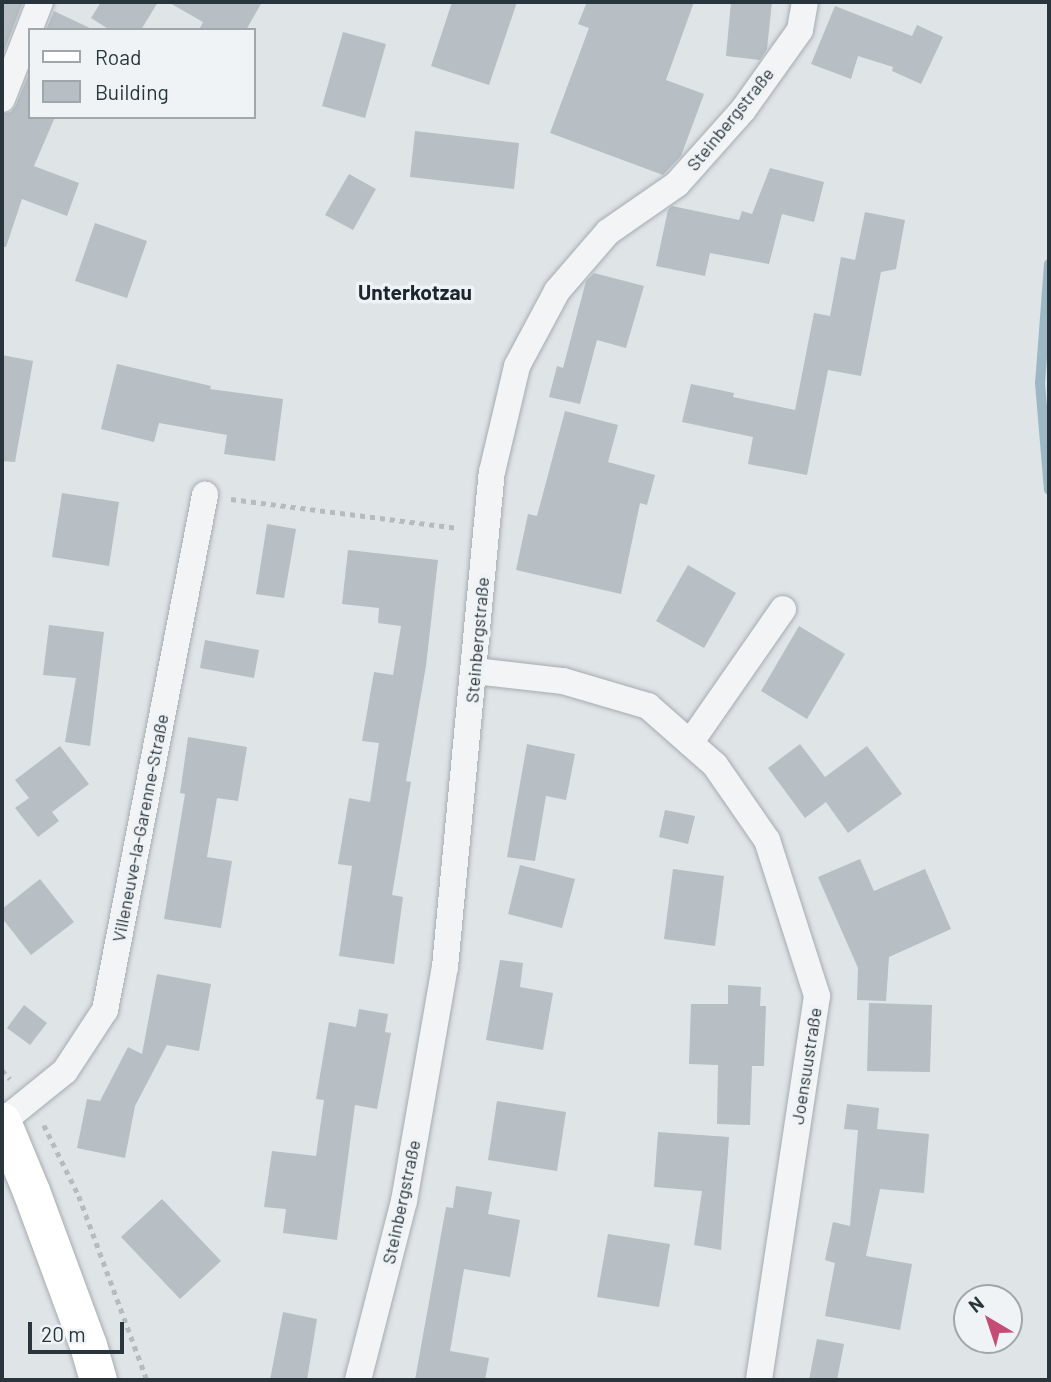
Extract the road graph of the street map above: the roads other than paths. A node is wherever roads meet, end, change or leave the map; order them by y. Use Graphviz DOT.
graph roads {
  1 [pos="40,2"];
  2 [pos="805,2"];
  3 [pos="30,28"];
  4 [pos="28,33"];
  5 [pos="2,99"];
  6 [pos="205,495"];
  7 [pos="783,610"];
  8 [pos="475,671"];
  9 [pos="691,743"];
  10 [pos="11,1114"];
  11 [pos="98,1380"];
  12 [pos="358,1380"];
  13 [pos="759,1380"];
  1 -- 3 [label="street"];
  2 -- 8 [label="street, Steinbergstraße"];
  4 -- 5 [label="street"];
  6 -- 10 [label="street, Villeneuve-la-Garenne-Straße"];
  7 -- 9 [label="street"];
  8 -- 9 [label="street, Joensuustraße"];
  8 -- 12 [label="street, Steinbergstraße"];
  9 -- 13 [label="street, Joensuustraße"];
  10 -- 11 [label="main road"];
}
